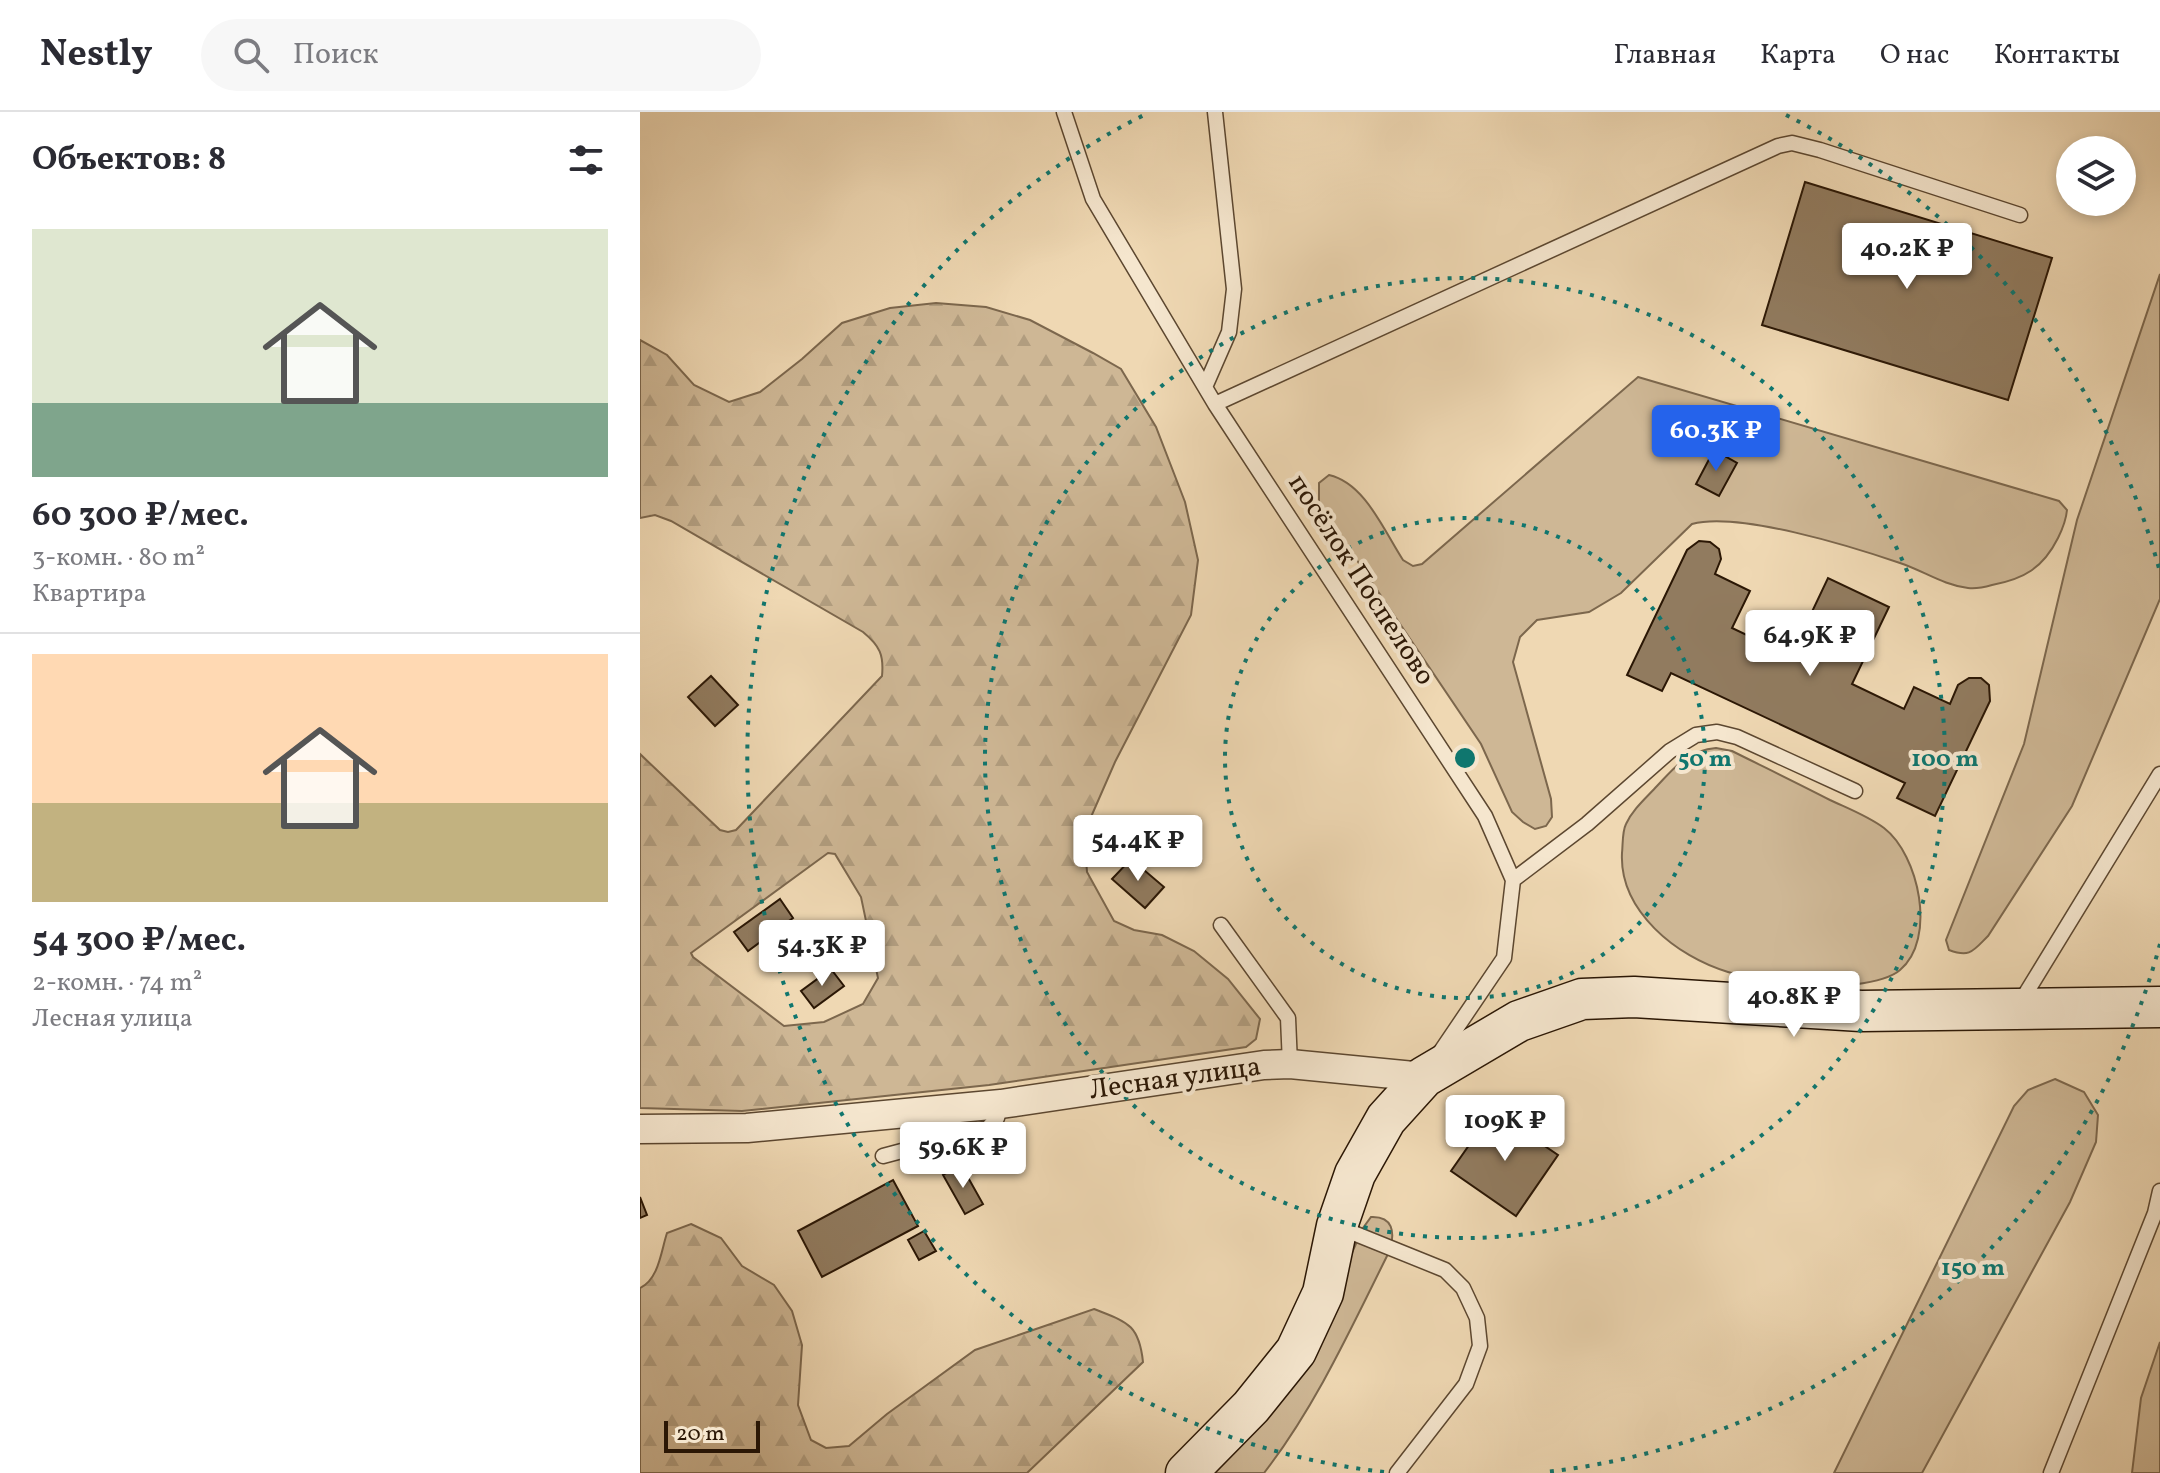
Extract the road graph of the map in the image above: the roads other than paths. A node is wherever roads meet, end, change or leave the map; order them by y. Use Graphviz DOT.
graph roads {
  1 [pos="1064,112"];
  2 [pos="1215,112"];
  3 [pos="2020,215"];
  4 [pos="1205,387"];
  5 [pos="1215,404"];
  6 [pos="2160,774"];
  7 [pos="1855,791"];
  8 [pos="1513,880"];
  9 [pos="1221,925"];
  10 [pos="2160,1007"];
  11 [pos="2015,1010"];
  12 [pos="1290,1064"];
  13 [pos="1424,1077"];
  14 [pos="1001,1104"];
  15 [pos="640,1129"];
  16 [pos="883,1156"];
  17 [pos="2160,1191"];
  18 [pos="1337,1226"];
  19 [pos="1186,1473"];
  20 [pos="1397,1473"];
  21 [pos="2051,1473"];
  1 -- 4 [label="lane, посёлок Поспелово"];
  2 -- 4 [label="lane"];
  3 -- 5 [label="lane"];
  4 -- 5 [label="lane, посёлок Поспелово"];
  5 -- 8 [label="lane, посёлок Поспелово"];
  6 -- 11 [label="lane"];
  7 -- 8 [label="lane"];
  8 -- 13 [label="lane"];
  9 -- 12 [label="lane"];
  10 -- 11 [label="main road"];
  11 -- 13 [label="main road"];
  12 -- 13 [label="street, Лесная улица"];
  12 -- 14 [label="street, Лесная улица"];
  13 -- 18 [label="main road"];
  14 -- 15 [label="street, Лесная улица"];
  14 -- 16 [label="lane"];
  17 -- 21 [label="lane"];
  18 -- 19 [label="main road"];
  18 -- 20 [label="lane"];
}
